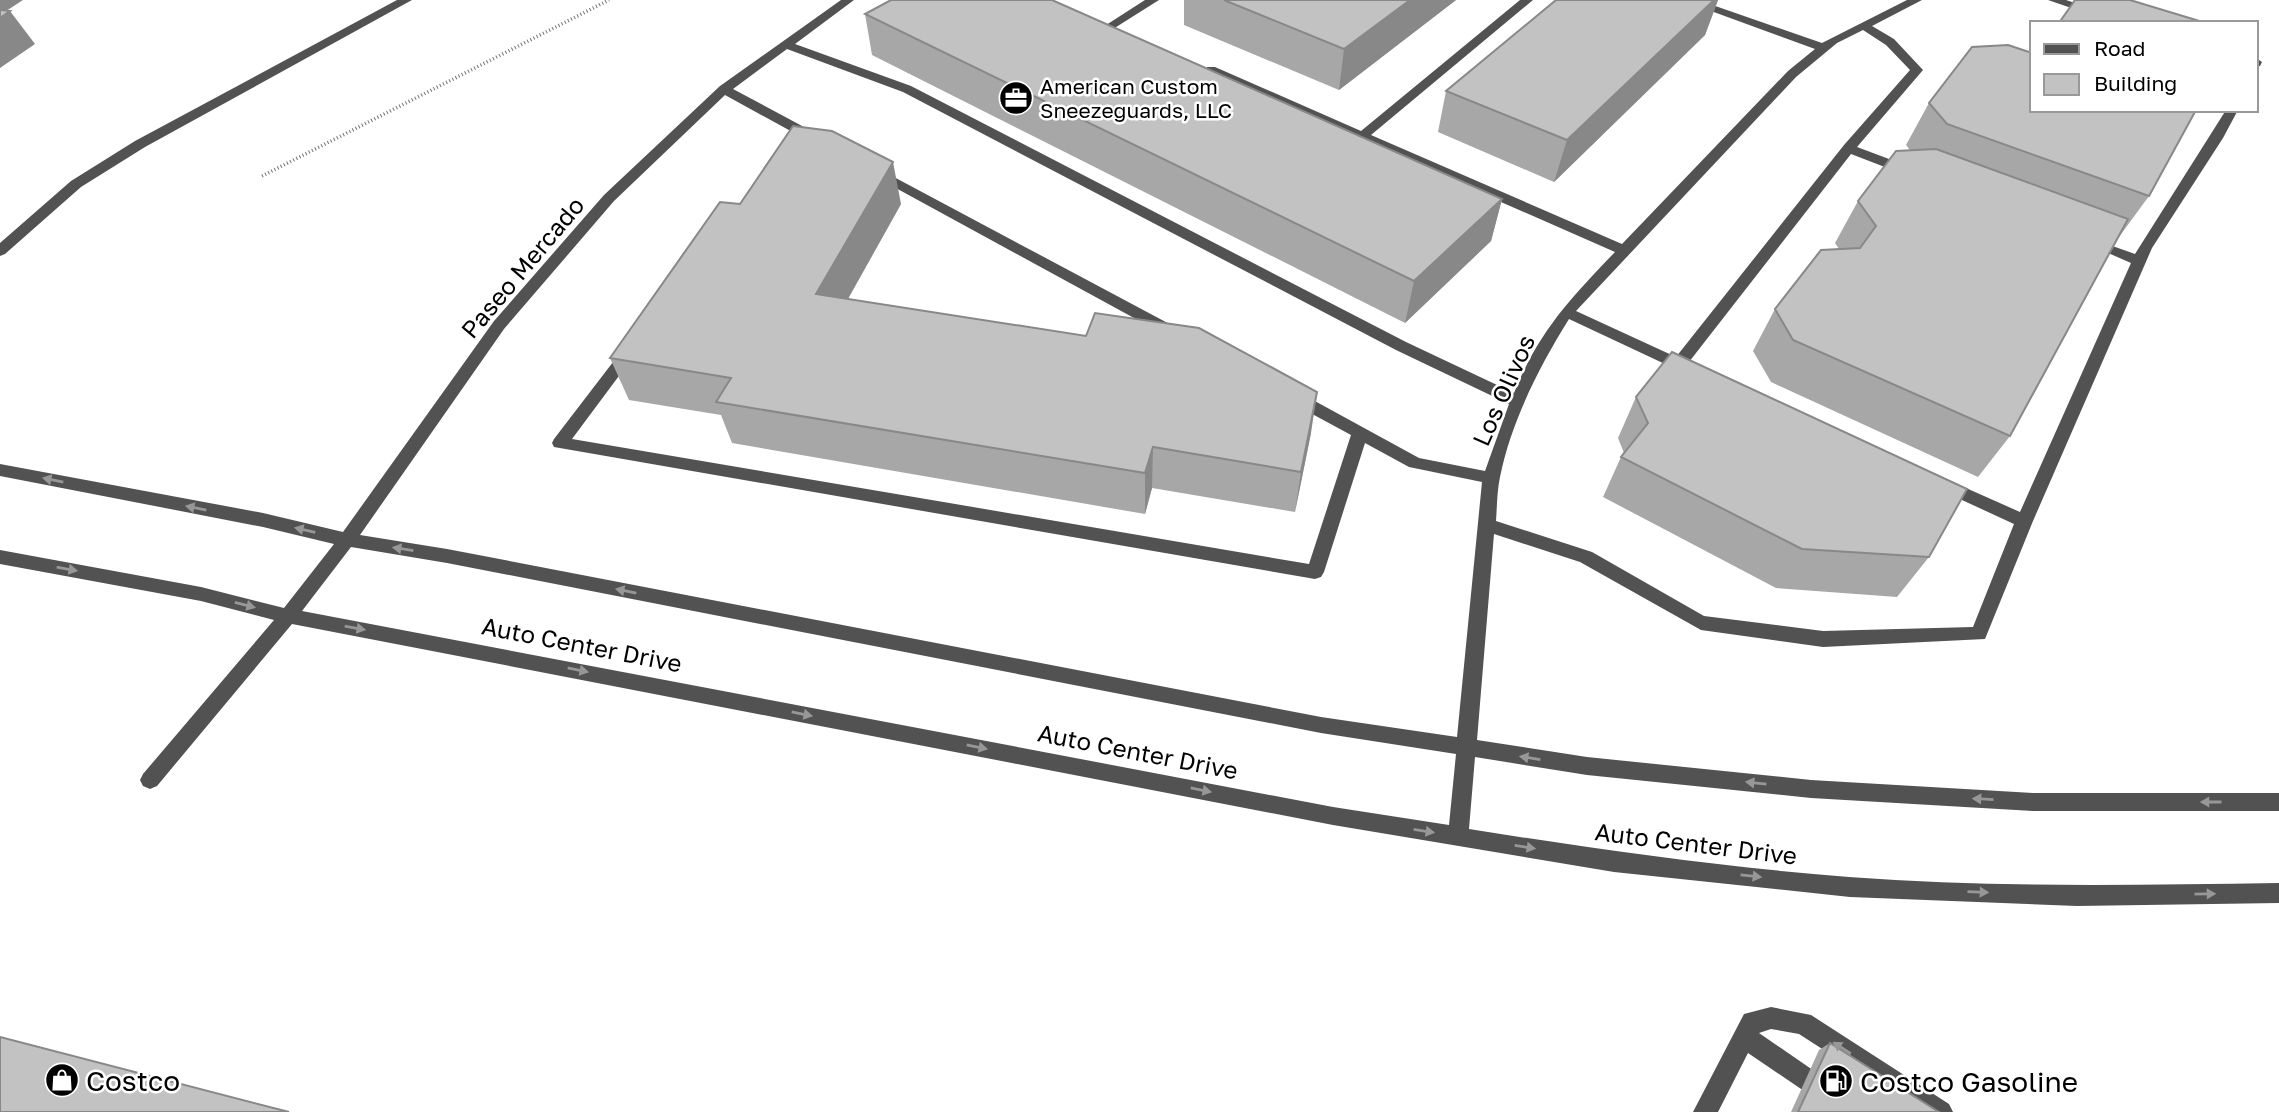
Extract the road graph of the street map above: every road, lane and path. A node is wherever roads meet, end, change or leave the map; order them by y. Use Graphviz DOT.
graph roads {
  1 [pos="406,0"];
  2 [pos="609,0"];
  3 [pos="848,0"];
  4 [pos="1153,0"];
  5 [pos="1527,0"];
  6 [pos="1687,0"];
  7 [pos="1916,0"];
  8 [pos="2054,0"];
  9 [pos="2122,21"];
  10 [pos="1863,25"];
  11 [pos="1109,27"];
  12 [pos="785,44"];
  13 [pos="1824,48"];
  14 [pos="1198,65"];
  15 [pos="724,89"];
  16 [pos="2231,112"];
  17 [pos="1363,135"];
  18 [pos="821,142"];
  19 [pos="1849,148"];
  20 [pos="857,162"];
  21 [pos="262,176"];
  22 [pos="1925,177"];
  23 [pos="2076,237"];
  24 [pos="0,251"];
  25 [pos="1625,251"];
  26 [pos="2139,261"];
  27 [pos="1566,312"];
  28 [pos="641,335"];
  29 [pos="1188,341"];
  30 [pos="1679,364"];
  31 [pos="1704,376"];
  32 [pos="1286,393"];
  33 [pos="1519,402"];
  34 [pos="1360,433"];
  35 [pos="0,470"];
  36 [pos="1926,477"];
  37 [pos="1491,478"];
  38 [pos="2024,521"];
  39 [pos="1488,525"];
  40 [pos="347,540"];
  41 [pos="0,556"];
  42 [pos="288,616"];
  43 [pos="1465,748"];
  44 [pos="150,780"];
  45 [pos="2279,802"];
  46 [pos="1458,836"];
  47 [pos="2279,893"];
  48 [pos="1744,1036"];
  49 [pos="1812,1083"];
  50 [pos="1705,1112"];
  51 [pos="1941,1112"];
  1 -- 24 [label="street"];
  2 -- 21 [label="path"];
  3 -- 12 [label="street, Paseo Mercado"];
  4 -- 11 [label="street"];
  5 -- 17 [label="street"];
  6 -- 13 [label="street"];
  7 -- 10 [label="street, Los Olivos"];
  8 -- 9 [label="street"];
  10 -- 13 [label="street, Los Olivos"];
  10 -- 19 [label="street"];
  12 -- 15 [label="street, Paseo Mercado"];
  12 -- 33 [label="street"];
  13 -- 25 [label="street, Los Olivos"];
  14 -- 17 [label="street"];
  15 -- 18 [label="street"];
  15 -- 40 [label="street, Paseo Mercado"];
  16 -- 26 [label="street"];
  17 -- 25 [label="street"];
  19 -- 22 [label="street"];
  19 -- 30 [label="street"];
  20 -- 29 [label="street"];
  23 -- 26 [label="street"];
  25 -- 27 [label="street, Los Olivos"];
  26 -- 38 [label="street"];
  27 -- 30 [label="street"];
  27 -- 33 [label="street, Los Olivos"];
  28 -- 34 [label="street"];
  30 -- 31 [label="street"];
  32 -- 34 [label="street"];
  33 -- 37 [label="street, Los Olivos"];
  34 -- 37 [label="street"];
  40 -- 35 [label="street, one-way"];
  36 -- 38 [label="street"];
  37 -- 39 [label="street, Los Olivos"];
  38 -- 39 [label="street"];
  39 -- 43 [label="street, Los Olivos"];
  40 -- 42 [label="street, Paseo Mercado"];
  43 -- 40 [label="street, one-way"];
  41 -- 42 [label="street, Auto Center Drive, one-way"];
  42 -- 44 [label="street, Paseo Mercado"];
  42 -- 46 [label="street, Auto Center Drive, one-way"];
  45 -- 43 [label="street, one-way"];
  43 -- 46 [label="street, Los Olivos"];
  46 -- 47 [label="street, Auto Center Drive, one-way"];
  48 -- 49 [label="street"];
  48 -- 50 [label="street"];
  51 -- 48 [label="street, one-way"];
}
